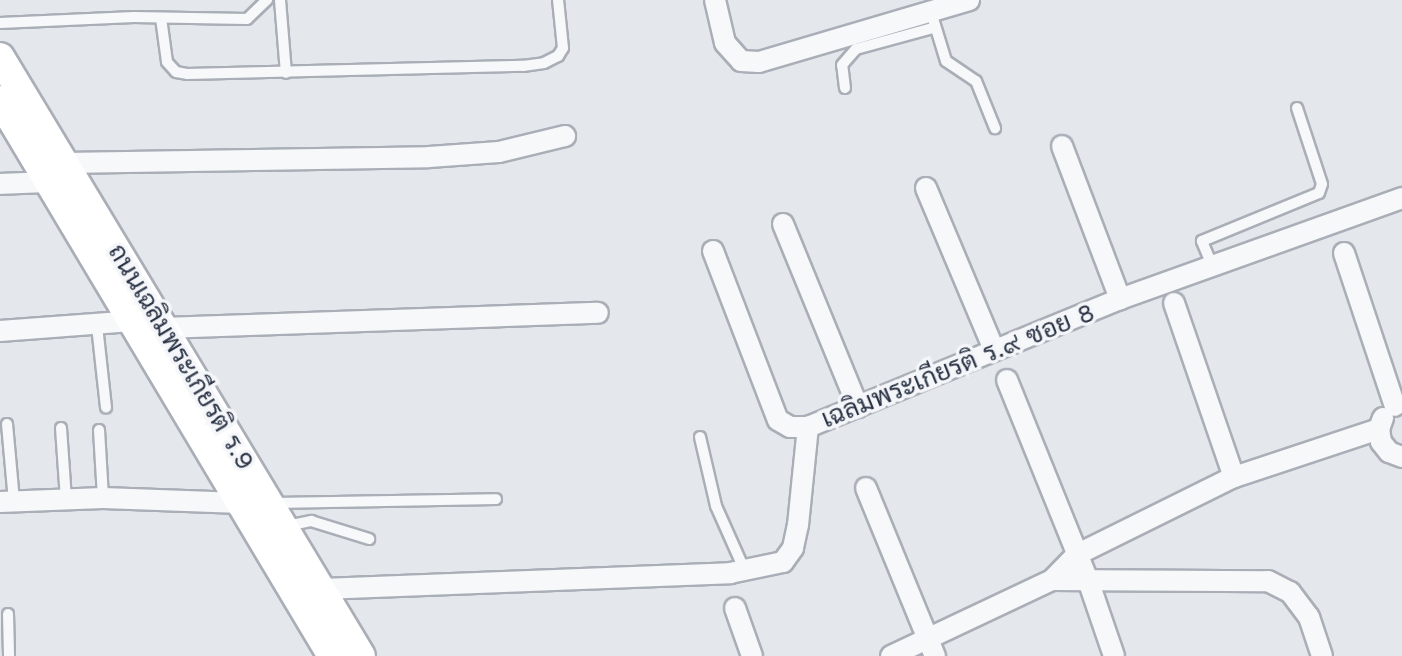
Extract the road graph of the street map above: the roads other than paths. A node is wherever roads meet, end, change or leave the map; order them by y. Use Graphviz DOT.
graph roads {
  1 [pos="267,0"];
  2 [pos="280,0"];
  3 [pos="558,0"];
  4 [pos="715,0"];
  5 [pos="969,0"];
  6 [pos="161,18"];
  7 [pos="932,20"];
  8 [pos="0,23"];
  9 [pos="0,57"];
  10 [pos="286,73"];
  11 [pos="845,88"];
  12 [pos="0,100"];
  13 [pos="1297,108"];
  14 [pos="995,128"];
  15 [pos="565,136"];
  16 [pos="1062,146"];
  17 [pos="56,172"];
  18 [pos="0,184"];
  19 [pos="926,188"];
  20 [pos="1402,198"];
  21 [pos="783,224"];
  22 [pos="713,251"];
  23 [pos="1344,253"];
  24 [pos="1212,265"];
  25 [pos="1120,299"];
  26 [pos="1174,303"];
  27 [pos="598,313"];
  28 [pos="132,321"];
  29 [pos="97,326"];
  30 [pos="163,328"];
  31 [pos="0,331"];
  32 [pos="994,350"];
  33 [pos="1007,380"];
  34 [pos="1399,406"];
  35 [pos="858,407"];
  36 [pos="106,408"];
  37 [pos="7,424"];
  38 [pos="808,427"];
  39 [pos="61,428"];
  40 [pos="1379,429"];
  41 [pos="99,430"];
  42 [pos="700,437"];
  43 [pos="1402,457"];
  44 [pos="1234,477"];
  45 [pos="866,488"];
  46 [pos="103,498"];
  47 [pos="66,499"];
  48 [pos="496,499"];
  49 [pos="7,501"];
  50 [pos="241,503"];
  51 [pos="270,503"];
  52 [pos="284,529"];
  53 [pos="369,539"];
  54 [pos="1076,555"];
  55 [pos="745,571"];
  56 [pos="1052,580"];
  57 [pos="1089,583"];
  58 [pos="322,589"];
  59 [pos="735,608"];
  60 [pos="8,614"];
  61 [pos="931,647"];
  62 [pos="9,656"];
  63 [pos="332,656"];
  64 [pos="361,656"];
  65 [pos="752,656"];
  66 [pos="891,656"];
  67 [pos="1114,656"];
  68 [pos="1322,656"];
  1 -- 6 [label="lane"];
  2 -- 10 [label="lane"];
  3 -- 10 [label="lane"];
  4 -- 7 [label="street"];
  5 -- 7 [label="street"];
  6 -- 8 [label="lane"];
  6 -- 10 [label="lane"];
  7 -- 11 [label="lane"];
  7 -- 14 [label="lane"];
  9 -- 17 [label="main road, ถนนเฉลิมพระเกียรติ ร.9"];
  12 -- 17 [label="main road, ถนนเฉลิมพระเกียรติ ร.9"];
  13 -- 24 [label="lane"];
  15 -- 17 [label="street"];
  16 -- 25 [label="street"];
  17 -- 18 [label="street"];
  17 -- 28 [label="main road, ถนนเฉลิมพระเกียรติ ร.9"];
  17 -- 30 [label="main road, ถนนเฉลิมพระเกียรติ ร.9"];
  19 -- 32 [label="street"];
  20 -- 24 [label="street, เฉลิมพระเกียรติ ร.๙ ซอย 8"];
  21 -- 35 [label="street"];
  22 -- 38 [label="street"];
  23 -- 34 [label="street"];
  24 -- 25 [label="street, เฉลิมพระเกียรติ ร.๙ ซอย 8"];
  25 -- 32 [label="street, เฉลิมพระเกียรติ ร.๙ ซอย 8"];
  26 -- 44 [label="street"];
  27 -- 30 [label="street"];
  28 -- 29 [label="street"];
  28 -- 50 [label="main road, ถนนเฉลิมพระเกียรติ ร.9"];
  29 -- 31 [label="street"];
  29 -- 36 [label="lane"];
  30 -- 51 [label="main road, ถนนเฉลิมพระเกียรติ ร.9"];
  32 -- 35 [label="street, เฉลิมพระเกียรติ ร.๙ ซอย 8"];
  33 -- 54 [label="street"];
  34 -- 40 [label="street"];
  35 -- 38 [label="street, เฉลิมพระเกียรติ ร.๙ ซอย 8"];
  37 -- 49 [label="lane"];
  38 -- 55 [label="street, เฉลิมพระเกียรติ ร.๙ ซอย 8"];
  39 -- 47 [label="lane"];
  40 -- 43 [label="street"];
  40 -- 44 [label="street"];
  41 -- 46 [label="lane"];
  42 -- 55 [label="lane"];
  44 -- 54 [label="street"];
  45 -- 61 [label="street"];
  46 -- 47 [label="street"];
  46 -- 50 [label="street"];
  47 -- 49 [label="street"];
  48 -- 51 [label="lane"];
  50 -- 63 [label="main road, ถนนเฉลิมพระเกียรติ ร.9"];
  51 -- 52 [label="main road, ถนนเฉลิมพระเกียรติ ร.9"];
  52 -- 53 [label="lane"];
  52 -- 58 [label="main road, ถนนเฉลิมพระเกียรติ ร.9"];
  54 -- 56 [label="street"];
  54 -- 57 [label="street"];
  55 -- 58 [label="street, เฉลิมพระเกียรติ ร.๙ ซอย 8"];
  56 -- 57 [label="street"];
  56 -- 61 [label="street"];
  57 -- 67 [label="street"];
  57 -- 68 [label="street"];
  58 -- 64 [label="main road, ถนนเฉลิมพระเกียรติ ร.9"];
  59 -- 65 [label="street"];
  60 -- 62 [label="lane"];
  61 -- 66 [label="street"];
}
